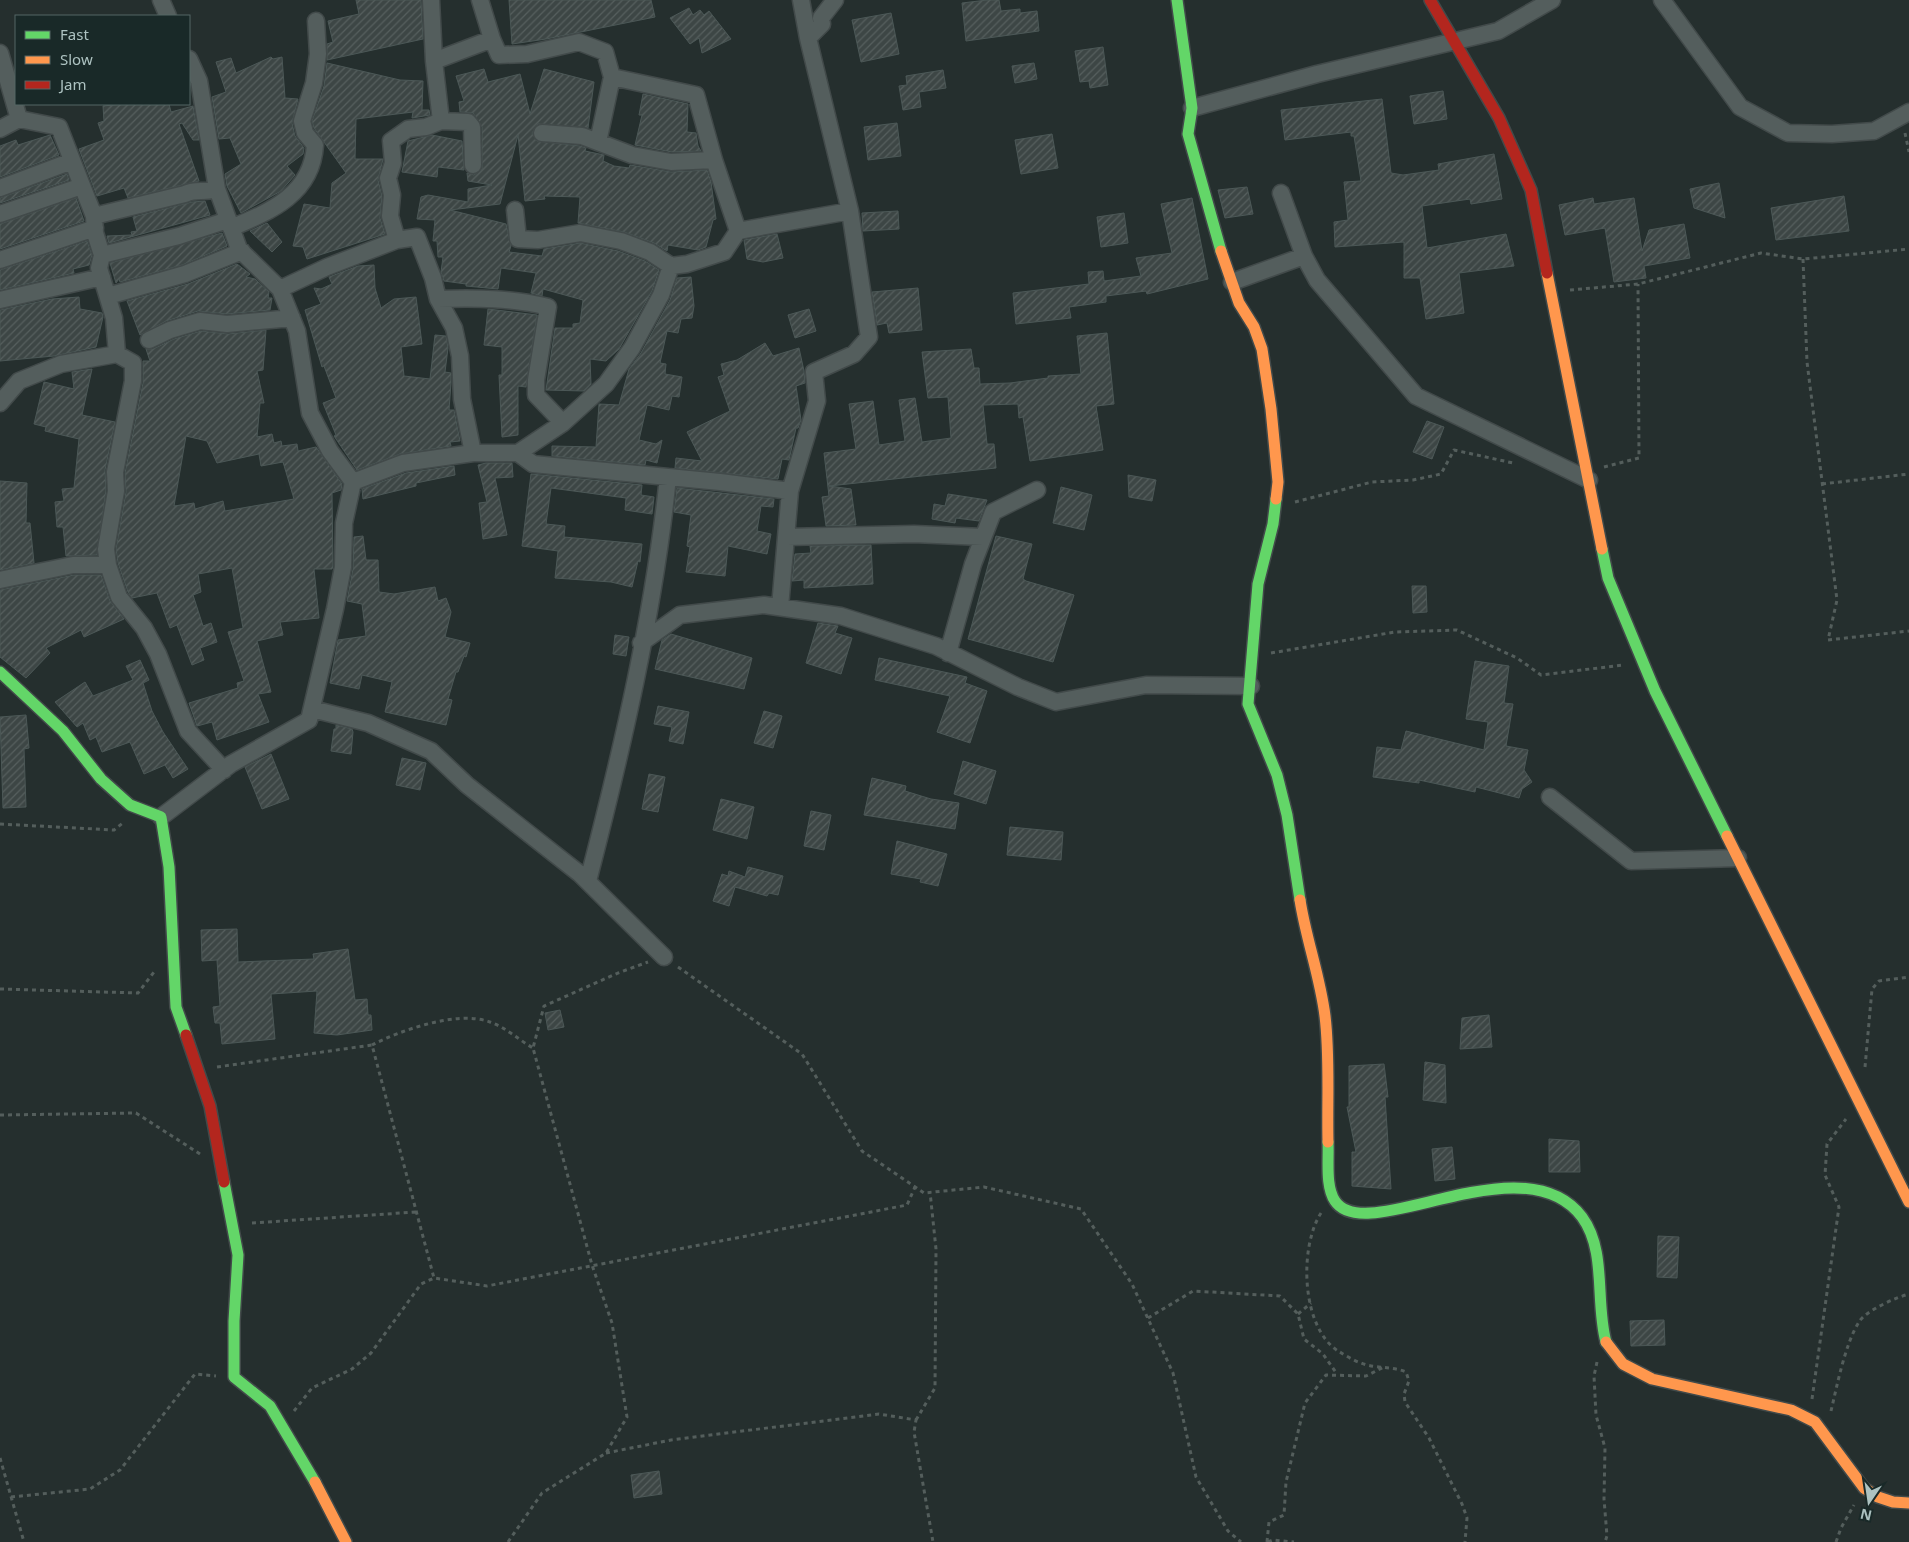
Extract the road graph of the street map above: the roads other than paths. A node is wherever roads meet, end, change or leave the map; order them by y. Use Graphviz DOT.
graph roads {
  1 [pos="161,0"];
  2 [pos="431,0"];
  3 [pos="480,0"];
  4 [pos="801,0"];
  5 [pos="835,0"];
  6 [pos="1177,0"];
  7 [pos="1430,0"];
  8 [pos="1552,0"];
  9 [pos="1662,0"];
  10 [pos="168,15"];
  11 [pos="316,21"];
  12 [pos="808,38"];
  13 [pos="492,39"];
  14 [pos="1456,41"];
  15 [pos="0,53"];
  16 [pos="190,61"];
  17 [pos="434,61"];
  18 [pos="612,77"];
  19 [pos="1192,108"];
  20 [pos="1909,112"];
  21 [pos="18,119"];
  22 [pos="442,121"];
  23 [pos="0,129"];
  24 [pos="542,133"];
  25 [pos="598,142"];
  26 [pos="714,160"];
  27 [pos="72,161"];
  28 [pos="473,165"];
  29 [pos="82,186"];
  30 [pos="0,188"];
  31 [pos="217,190"];
  32 [pos="1281,193"];
  33 [pos="515,210"];
  34 [pos="850,211"];
  35 [pos="0,214"];
  36 [pos="94,222"];
  37 [pos="230,224"];
  38 [pos="738,230"];
  39 [pos="397,240"];
  40 [pos="242,252"];
  41 [pos="102,255"];
  42 [pos="1304,256"];
  43 [pos="0,260"];
  44 [pos="671,266"];
  45 [pos="102,277"];
  46 [pos="1232,282"];
  47 [pos="280,289"];
  48 [pos="108,296"];
  49 [pos="438,299"];
  50 [pos="0,300"];
  51 [pos="292,318"];
  52 [pos="149,340"];
  53 [pos="116,354"];
  54 [pos="0,403"];
  55 [pos="563,423"];
  56 [pos="472,453"];
  57 [pos="518,453"];
  58 [pos="1588,476"];
  59 [pos="668,478"];
  60 [pos="353,482"];
  61 [pos="1037,490"];
  62 [pos="790,491"];
  63 [pos="787,537"];
  64 [pos="983,537"];
  65 [pos="108,565"];
  66 [pos="0,580"];
  67 [pos="780,607"];
  68 [pos="641,643"];
  69 [pos="948,653"];
  70 [pos="0,672"];
  71 [pos="1251,686"];
  72 [pos="312,709"];
  73 [pos="224,770"];
  74 [pos="1550,797"];
  75 [pos="160,817"];
  76 [pos="1738,858"];
  77 [pos="588,881"];
  78 [pos="664,957"];
  79 [pos="1909,1202"];
  80 [pos="1909,1503"];
  81 [pos="346,1542"];
  1 -- 10 [label="street"];
  2 -- 17 [label="street"];
  3 -- 13 [label="street"];
  4 -- 12 [label="street"];
  5 -- 12 [label="street"];
  6 -- 19 [label="street"];
  7 -- 14 [label="street"];
  8 -- 14 [label="street"];
  9 -- 20 [label="street"];
  11 -- 37 [label="street"];
  12 -- 34 [label="street"];
  13 -- 17 [label="street"];
  13 -- 18 [label="street"];
  14 -- 19 [label="street"];
  14 -- 58 [label="street"];
  15 -- 21 [label="street"];
  16 -- 31 [label="street"];
  17 -- 22 [label="street"];
  18 -- 25 [label="street"];
  18 -- 26 [label="street"];
  19 -- 46 [label="street"];
  21 -- 23 [label="street"];
  21 -- 27 [label="street"];
  22 -- 28 [label="street"];
  22 -- 39 [label="street"];
  24 -- 25 [label="street"];
  25 -- 26 [label="street"];
  26 -- 38 [label="street"];
  27 -- 29 [label="street"];
  27 -- 30 [label="street"];
  29 -- 35 [label="street"];
  29 -- 36 [label="street"];
  31 -- 36 [label="street"];
  31 -- 37 [label="street"];
  32 -- 42 [label="street"];
  33 -- 44 [label="street"];
  34 -- 38 [label="street"];
  34 -- 62 [label="street"];
  36 -- 41 [label="street"];
  36 -- 43 [label="street"];
  37 -- 40 [label="street"];
  37 -- 41 [label="street"];
  38 -- 44 [label="street"];
  39 -- 47 [label="street"];
  39 -- 49 [label="street"];
  40 -- 47 [label="street"];
  40 -- 48 [label="street"];
  41 -- 45 [label="street"];
  42 -- 46 [label="street"];
  42 -- 58 [label="street"];
  44 -- 55 [label="street"];
  45 -- 48 [label="street"];
  45 -- 50 [label="street"];
  46 -- 71 [label="street"];
  47 -- 51 [label="street"];
  48 -- 53 [label="street"];
  49 -- 55 [label="street"];
  49 -- 56 [label="street"];
  51 -- 52 [label="street"];
  51 -- 60 [label="street"];
  53 -- 54 [label="street"];
  53 -- 65 [label="street"];
  55 -- 57 [label="street"];
  56 -- 57 [label="street"];
  56 -- 60 [label="street"];
  57 -- 59 [label="street"];
  58 -- 76 [label="street"];
  59 -- 62 [label="street"];
  59 -- 68 [label="street"];
  60 -- 72 [label="street"];
  61 -- 64 [label="street"];
  62 -- 63 [label="street"];
  63 -- 64 [label="street"];
  63 -- 67 [label="street"];
  64 -- 69 [label="street"];
  65 -- 66 [label="street"];
  65 -- 73 [label="street"];
  67 -- 68 [label="street"];
  67 -- 69 [label="street"];
  68 -- 77 [label="street"];
  69 -- 71 [label="street"];
  70 -- 75 [label="street"];
  71 -- 80 [label="street"];
  72 -- 73 [label="street"];
  72 -- 77 [label="street"];
  73 -- 75 [label="street"];
  74 -- 76 [label="street"];
  75 -- 81 [label="street"];
  76 -- 79 [label="street"];
  77 -- 78 [label="street"];
}
